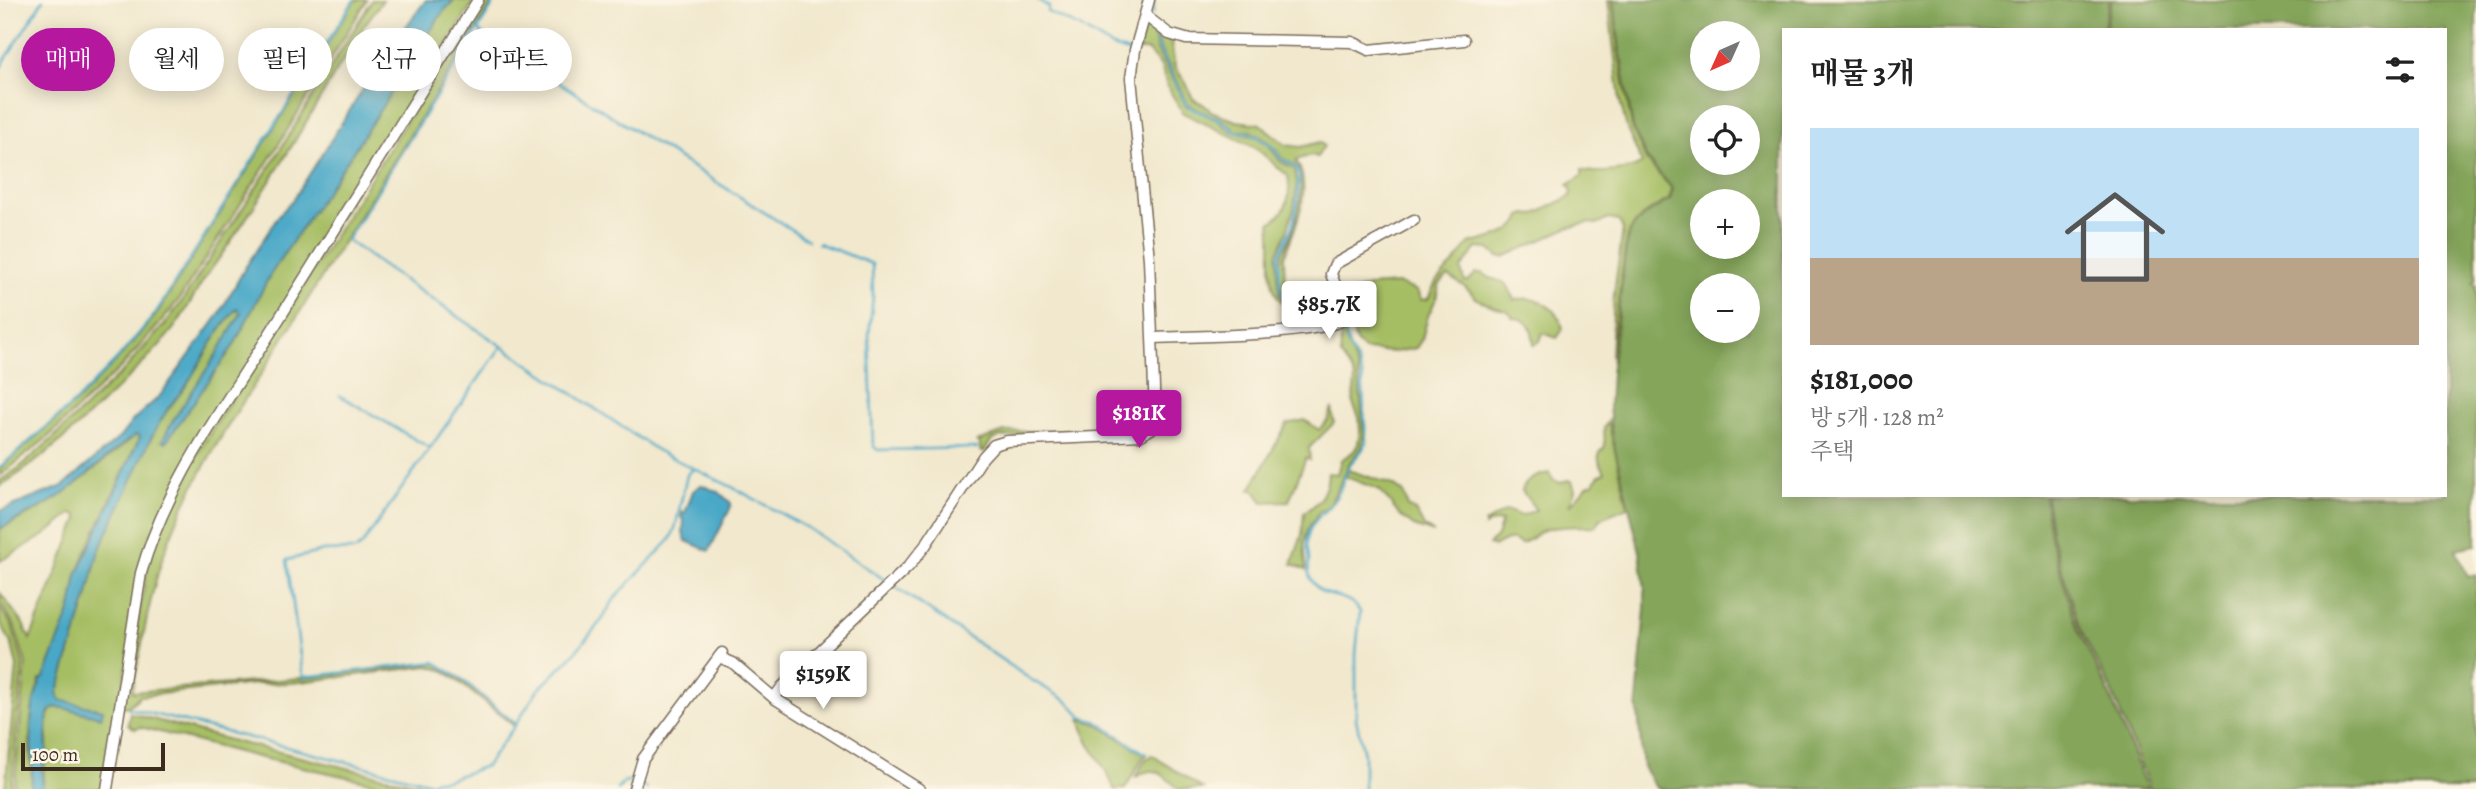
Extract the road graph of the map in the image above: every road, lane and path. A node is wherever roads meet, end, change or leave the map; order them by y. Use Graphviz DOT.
graph roads {
  1 [pos="478,0"];
  2 [pos="1149,0"];
  3 [pos="1146,16"];
  4 [pos="1464,40"];
  5 [pos="1414,220"];
  6 [pos="1153,338"];
  7 [pos="774,698"];
  8 [pos="107,789"];
  9 [pos="634,789"];
  10 [pos="919,789"];
  1 -- 8 [label="street"];
  2 -- 3 [label="street"];
  3 -- 4 [label="street"];
  3 -- 6 [label="street"];
  5 -- 6 [label="street"];
  6 -- 7 [label="street"];
  7 -- 9 [label="street"];
  7 -- 10 [label="street"];
}
